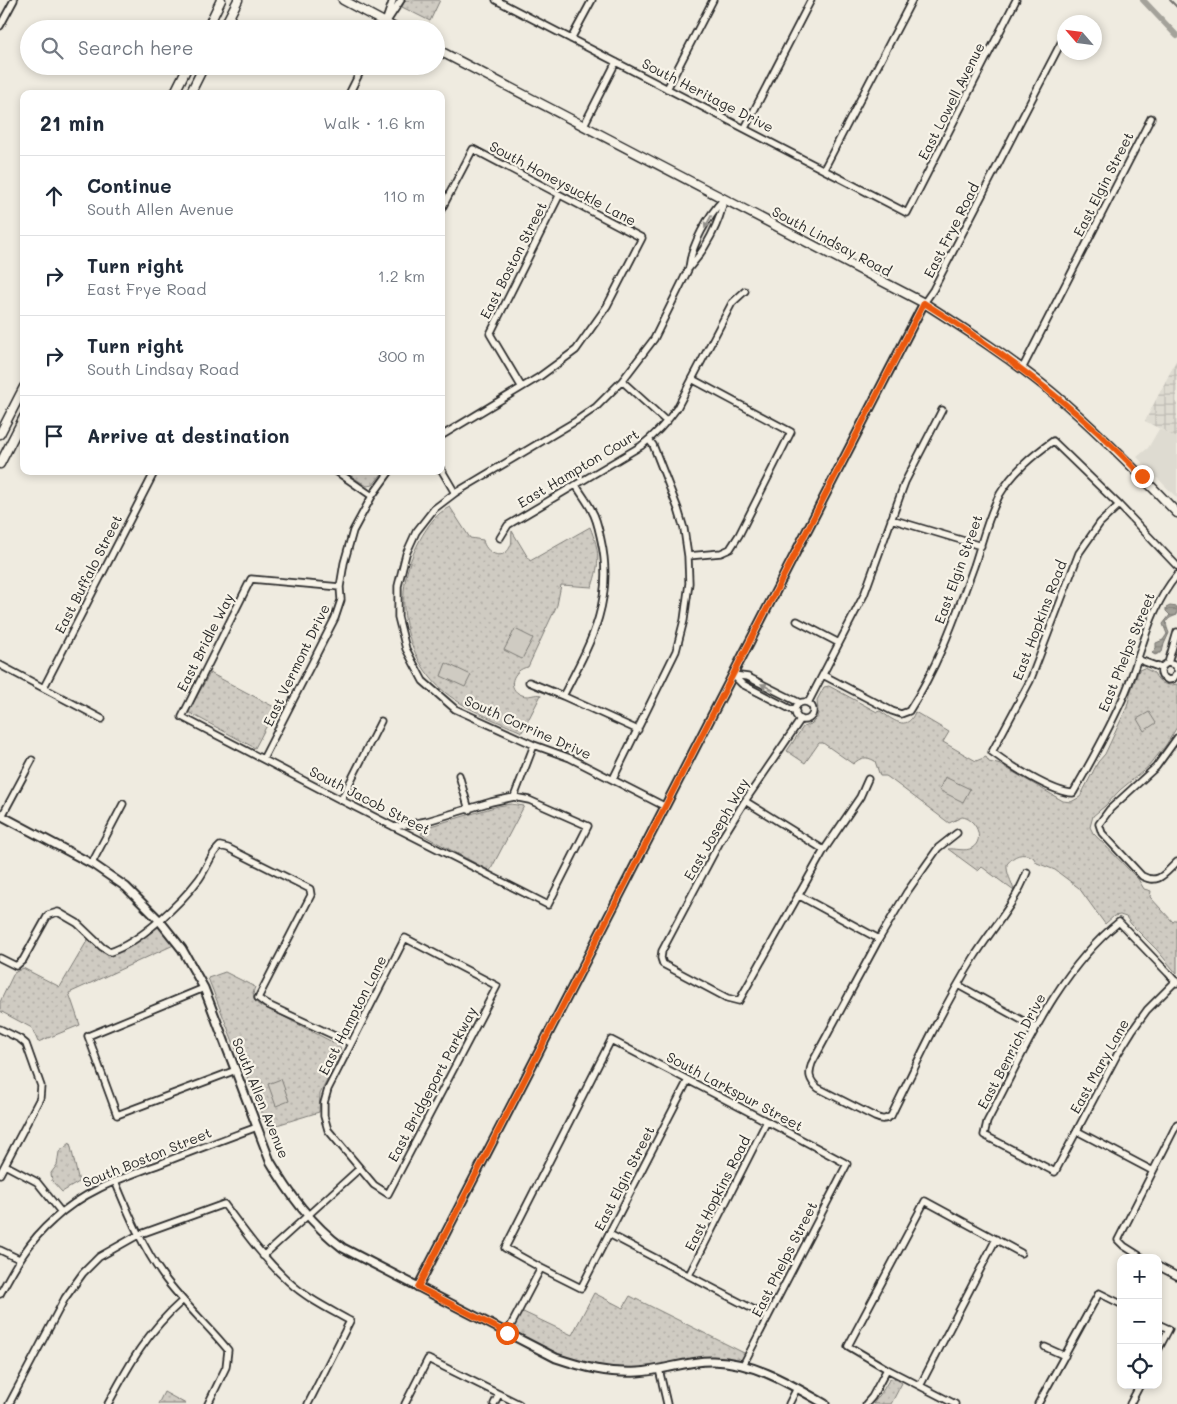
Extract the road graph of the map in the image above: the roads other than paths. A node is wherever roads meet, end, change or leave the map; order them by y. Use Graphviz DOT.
graph roads {
  1 [pos="14,0"];
  2 [pos="221,0"];
  3 [pos="238,0"];
  4 [pos="343,0"];
  5 [pos="393,0"];
  6 [pos="401,0"];
  7 [pos="496,0"];
  8 [pos="592,0"];
  9 [pos="714,0"];
  10 [pos="811,0"];
  11 [pos="912,0"];
  12 [pos="1016,0"];
  13 [pos="211,20"];
  14 [pos="228,20"];
  15 [pos="375,20"];
  16 [pos="386,20"];
  17 [pos="388,20"];
  18 [pos="0,26"];
  19 [pos="572,38"];
  20 [pos="1057,51"];
  21 [pos="445,54"];
  22 [pos="616,62"];
  23 [pos="184,75"];
  24 [pos="200,75"];
  25 [pos="358,75"];
  26 [pos="667,89"];
  27 [pos="176,90"];
  28 [pos="192,90"];
  29 [pos="351,90"];
  30 [pos="1151,118"];
  31 [pos="584,125"];
  32 [pos="745,128"];
  33 [pos="824,169"];
  34 [pos="559,196"];
  35 [pos="724,199"];
  36 [pos="445,202"];
  37 [pos="908,213"];
  38 [pos="745,291"];
  39 [pos="924,303"];
  40 [pos="1022,369"];
  41 [pos="692,379"];
  42 [pos="622,382"];
  43 [pos="521,386"];
  44 [pos="20,395"];
  45 [pos="942,410"];
  46 [pos="667,422"];
  47 [pos="20,425"];
  48 [pos="0,434"];
  49 [pos="445,434"];
  50 [pos="649,440"];
  51 [pos="0,464"];
  52 [pos="153,475"];
  53 [pos="342,475"];
  54 [pos="387,475"];
  55 [pos="444,475"];
  56 [pos="576,485"];
  57 [pos="455,493"];
  58 [pos="372,496"];
  59 [pos="1119,505"];
  60 [pos="1177,513"];
  61 [pos="891,519"];
  62 [pos="500,538"];
  63 [pos="981,546"];
  64 [pos="688,556"];
  65 [pos="1177,566"];
  66 [pos="1177,575"];
  67 [pos="340,587"];
  68 [pos="797,620"];
  69 [pos="1177,632"];
  70 [pos="839,643"];
  71 [pos="1138,659"];
  72 [pos="1168,663"];
  73 [pos="0,665"];
  74 [pos="1177,666"];
  75 [pos="1161,668"];
  76 [pos="1177,674"];
  77 [pos="733,675"];
  78 [pos="823,675"];
  79 [pos="529,682"];
  80 [pos="44,687"];
  81 [pos="563,696"];
  82 [pos="800,703"];
  83 [pos="808,703"];
  84 [pos="796,712"];
  85 [pos="182,717"];
  86 [pos="102,718"];
  87 [pos="801,718"];
  88 [pos="381,721"];
  89 [pos="638,730"];
  90 [pos="1177,738"];
  91 [pos="534,745"];
  92 [pos="263,759"];
  93 [pos="32,760"];
  94 [pos="458,775"];
  95 [pos="868,778"];
  96 [pos="613,779"];
  97 [pos="1073,793"];
  98 [pos="514,797"];
  99 [pos="341,800"];
  100 [pos="745,800"];
  101 [pos="124,804"];
  102 [pos="664,806"];
  103 [pos="469,810"];
  104 [pos="1,816"];
  105 [pos="394,827"];
  106 [pos="957,833"];
  107 [pos="824,850"];
  108 [pos="1177,862"];
  109 [pos="92,864"];
  110 [pos="1027,872"];
  111 [pos="798,895"];
  112 [pos="159,920"];
  113 [pos="879,939"];
  114 [pos="0,958"];
  115 [pos="1176,982"];
  116 [pos="958,985"];
  117 [pos="497,986"];
  118 [pos="204,988"];
  119 [pos="1036,1028"];
  120 [pos="0,1029"];
  121 [pos="350,1043"];
  122 [pos="236,1070"];
  123 [pos="688,1080"];
  124 [pos="767,1121"];
  125 [pos="1177,1124"];
  126 [pos="257,1127"];
  127 [pos="1077,1131"];
  128 [pos="1174,1136"];
  129 [pos="847,1164"];
  130 [pos="5,1165"];
  131 [pos="359,1169"];
  132 [pos="1153,1171"];
  133 [pos="1055,1172"];
  134 [pos="0,1174"];
  135 [pos="115,1181"];
  136 [pos="61,1212"];
  137 [pos="307,1216"];
  138 [pos="609,1234"];
  139 [pos="138,1235"];
  140 [pos="996,1239"];
  141 [pos="0,1250"];
  142 [pos="1021,1252"];
  143 [pos="1137,1254"];
  144 [pos="263,1256"];
  145 [pos="19,1259"];
  146 [pos="541,1268"];
  147 [pos="1162,1268"];
  148 [pos="689,1276"];
  149 [pos="1177,1276"];
  150 [pos="418,1287"];
  151 [pos="0,1294"];
  152 [pos="182,1300"];
  153 [pos="1117,1302"];
  154 [pos="768,1317"];
  155 [pos="1162,1326"];
  156 [pos="507,1333"];
  157 [pos="1162,1342"];
  158 [pos="1045,1347"];
  159 [pos="1065,1356"];
  160 [pos="743,1365"];
  161 [pos="659,1369"];
  162 [pos="887,1369"];
  163 [pos="920,1386"];
  164 [pos="797,1388"];
  165 [pos="1138,1389"];
  166 [pos="499,1394"];
  167 [pos="9,1404"];
  168 [pos="108,1404"];
  169 [pos="208,1404"];
  170 [pos="308,1404"];
  171 [pos="405,1404"];
  172 [pos="494,1404"];
  173 [pos="518,1404"];
  174 [pos="667,1404"];
  175 [pos="789,1404"];
  176 [pos="825,1404"];
  177 [pos="866,1404"];
  178 [pos="955,1404"];
  179 [pos="1038,1404"];
  180 [pos="1130,1404"];
  1 -- 18 [label="street"];
  2 -- 13 [label="main road"];
  3 -- 14 [label="main road"];
  4 -- 15 [label="main road"];
  5 -- 16 [label="street"];
  6 -- 17 [label="street"];
  7 -- 19 [label="street, South Heritage Drive"];
  8 -- 19 [label="street"];
  9 -- 26 [label="street"];
  10 -- 32 [label="street"];
  11 -- 33 [label="street"];
  12 -- 37 [label="street, East Lowell Avenue"];
  19 -- 22 [label="street, South Heritage Drive"];
  20 -- 39 [label="street, East Frye Road"];
  21 -- 31 [label="main road, South Lindsay Road"];
  22 -- 26 [label="street, South Heritage Drive"];
  22 -- 31 [label="street"];
  23 -- 27 [label="main road"];
  24 -- 28 [label="main road"];
  25 -- 29 [label="street"];
  26 -- 32 [label="street, South Heritage Drive"];
  30 -- 40 [label="street, East Elgin Street"];
  31 -- 35 [label="main road, South Lindsay Road"];
  32 -- 33 [label="street, South Heritage Drive"];
  33 -- 37 [label="street, South Heritage Drive"];
  34 -- 36 [label="street, South Honeysuckle Lane"];
  34 -- 43 [label="street, East Boston Street"];
  34 -- 43 [label="street, South Honeysuckle Lane"];
  35 -- 39 [label="main road, South Lindsay Road"];
  35 -- 42 [label="street, South Corrine Drive"];
  38 -- 41 [label="street, East Hampton Court"];
  39 -- 40 [label="main road, South Lindsay Road"];
  39 -- 77 [label="street, East Frye Road"];
  40 -- 60 [label="main road, South Lindsay Road"];
  41 -- 46 [label="street, East Hampton Court"];
  41 -- 64 [label="street"];
  42 -- 46 [label="street"];
  42 -- 57 [label="street, South Corrine Drive"];
  43 -- 49 [label="street"];
  44 -- 48 [label="main road"];
  45 -- 61 [label="street, East Joseph Way"];
  46 -- 50 [label="street, East Hampton Court"];
  47 -- 51 [label="main road"];
  50 -- 56 [label="street, East Hampton Court"];
  50 -- 64 [label="street"];
  52 -- 80 [label="street, East Buffalo Street"];
  53 -- 58 [label="street"];
  54 -- 58 [label="street, East Vermont Drive"];
  55 -- 57 [label="street"];
  56 -- 62 [label="street, East Hampton Court"];
  56 -- 81 [label="street"];
  57 -- 91 [label="street, South Corrine Drive"];
  58 -- 67 [label="street, East Vermont Drive"];
  59 -- 63 [label="street, East Elgin Street"];
  59 -- 65 [label="street"];
  59 -- 97 [label="street, East Hopkins Road"];
  61 -- 63 [label="street"];
  61 -- 70 [label="street, East Joseph Way"];
  63 -- 78 [label="street, East Elgin Street"];
  64 -- 89 [label="street"];
  66 -- 71 [label="street, East Phelps Street"];
  67 -- 85 [label="street, East Bridle Way"];
  67 -- 92 [label="street, East Vermont Drive"];
  68 -- 70 [label="street"];
  69 -- 72 [label="street"];
  70 -- 78 [label="street, East Joseph Way"];
  71 -- 75 [label="street"];
  71 -- 97 [label="street, East Phelps Street"];
  72 -- 74 [label="street"];
  72 -- 75 [label="street"];
  73 -- 80 [label="street"];
  75 -- 76 [label="street"];
  82 -- 77 [label="street, one-way"];
  77 -- 84 [label="street"];
  77 -- 102 [label="street, East Frye Road"];
  78 -- 83 [label="street, East Joseph Way"];
  79 -- 81 [label="street"];
  80 -- 86 [label="street"];
  81 -- 89 [label="street"];
  82 -- 83 [label="street"];
  82 -- 84 [label="street"];
  83 -- 87 [label="street, East Joseph Way"];
  84 -- 87 [label="street"];
  85 -- 92 [label="street, South Jacob Street"];
  87 -- 100 [label="street, East Joseph Way"];
  88 -- 99 [label="street"];
  89 -- 96 [label="street"];
  90 -- 108 [label="street"];
  91 -- 96 [label="street, South Corrine Drive"];
  91 -- 98 [label="street"];
  92 -- 99 [label="street, South Jacob Street"];
  93 -- 104 [label="street"];
  94 -- 103 [label="street"];
  95 -- 107 [label="street"];
  96 -- 102 [label="street, South Corrine Drive"];
  98 -- 103 [label="street"];
  98 -- 105 [label="street, South Jacob Street"];
  99 -- 105 [label="street, South Jacob Street"];
  100 -- 107 [label="street"];
  100 -- 111 [label="street, East Joseph Way"];
  101 -- 109 [label="street"];
  102 -- 150 [label="street, East Frye Road"];
  103 -- 105 [label="street"];
  104 -- 109 [label="street, South Allen Avenue"];
  106 -- 113 [label="street"];
  107 -- 111 [label="street"];
  109 -- 112 [label="street, South Allen Avenue"];
  110 -- 116 [label="street"];
  111 -- 113 [label="street"];
  112 -- 114 [label="street"];
  112 -- 118 [label="street, South Allen Avenue"];
  112 -- 121 [label="street"];
  113 -- 116 [label="street"];
  115 -- 119 [label="street, East Benrich Drive"];
  115 -- 127 [label="street, East Mary Lane"];
  116 -- 119 [label="street"];
  117 -- 121 [label="street, East Hampton Lane"];
  117 -- 131 [label="street, East Bridgeport Parkway"];
  118 -- 122 [label="street, South Allen Avenue"];
  118 -- 122 [label="street"];
  119 -- 133 [label="street, East Benrich Drive"];
  120 -- 130 [label="street"];
  121 -- 131 [label="street, East Hampton Lane"];
  122 -- 126 [label="street, South Allen Avenue"];
  123 -- 124 [label="street, South Larkspur Street"];
  123 -- 138 [label="street, East Elgin Street"];
  123 -- 146 [label="street, South Larkspur Street"];
  124 -- 129 [label="street, South Larkspur Street"];
  124 -- 148 [label="street, East Hopkins Road"];
  125 -- 128 [label="street"];
  126 -- 135 [label="street, South Boston Street"];
  126 -- 137 [label="street, South Allen Avenue"];
  127 -- 132 [label="street"];
  127 -- 133 [label="street, East Mary Lane"];
  128 -- 132 [label="street"];
  129 -- 154 [label="street, East Phelps Street"];
  130 -- 134 [label="street"];
  130 -- 136 [label="street"];
  131 -- 137 [label="street"];
  132 -- 143 [label="street"];
  135 -- 136 [label="street, South Boston Street"];
  135 -- 139 [label="street"];
  136 -- 145 [label="street, South Boston Street"];
  137 -- 144 [label="street"];
  137 -- 150 [label="street, South Allen Avenue"];
  138 -- 146 [label="street, East Elgin Street"];
  138 -- 148 [label="street"];
  139 -- 144 [label="street"];
  139 -- 152 [label="street"];
  139 -- 167 [label="street"];
  140 -- 142 [label="street"];
  140 -- 162 [label="street"];
  140 -- 163 [label="street"];
  141 -- 145 [label="street"];
  144 -- 170 [label="street"];
  145 -- 151 [label="street, South Boston Street"];
  146 -- 156 [label="street"];
  147 -- 149 [label="street"];
  148 -- 154 [label="street"];
  150 -- 156 [label="street, South Allen Avenue"];
  152 -- 168 [label="street"];
  152 -- 169 [label="street"];
  153 -- 159 [label="street"];
  154 -- 160 [label="street, East Phelps Street"];
  155 -- 157 [label="street"];
  156 -- 161 [label="street, South Allen Avenue"];
  158 -- 159 [label="street"];
  159 -- 179 [label="street"];
  160 -- 161 [label="street, South Allen Avenue"];
  160 -- 164 [label="street, South Allen Avenue"];
  161 -- 174 [label="street"];
  162 -- 163 [label="street"];
  162 -- 177 [label="street"];
  163 -- 178 [label="street"];
  164 -- 175 [label="street"];
  164 -- 176 [label="street, South Allen Avenue"];
  165 -- 180 [label="street"];
  166 -- 171 [label="street"];
  166 -- 172 [label="street"];
  166 -- 173 [label="street"];
}
